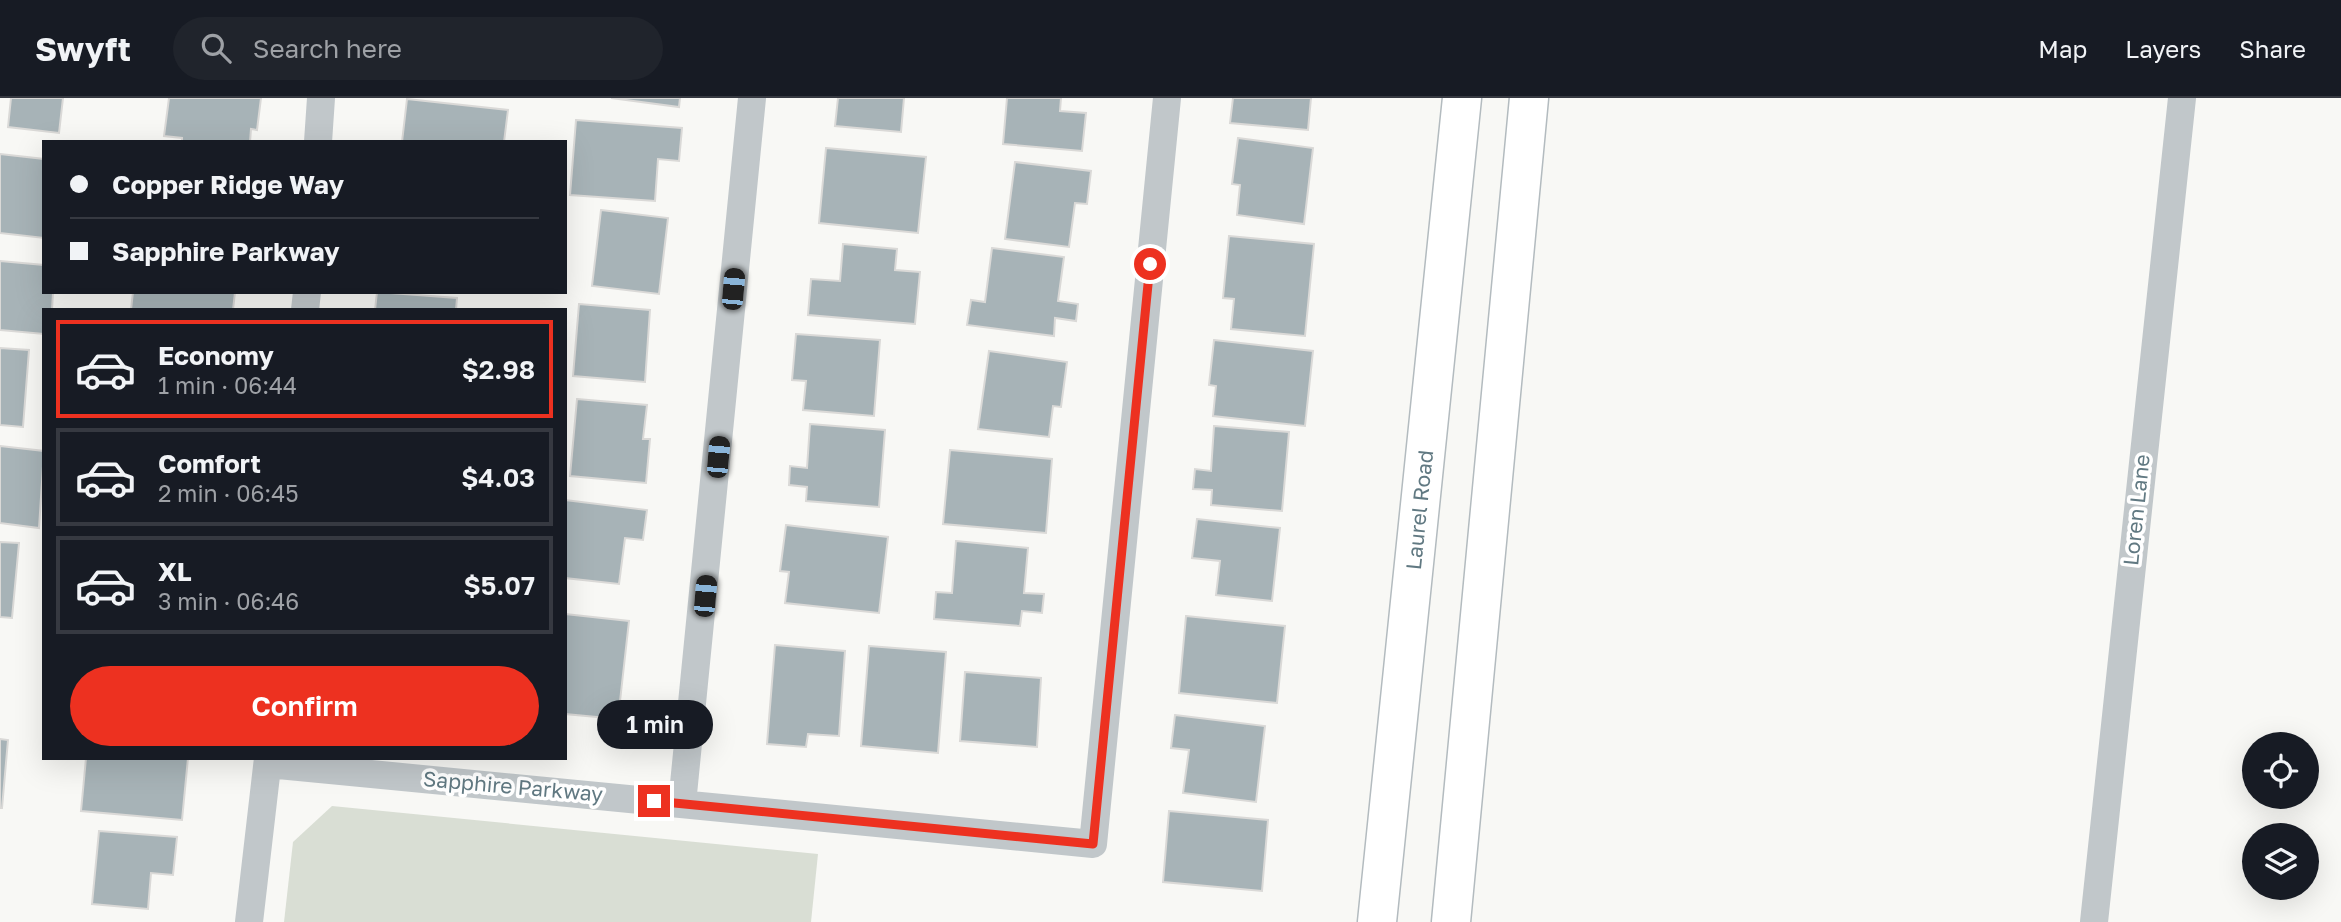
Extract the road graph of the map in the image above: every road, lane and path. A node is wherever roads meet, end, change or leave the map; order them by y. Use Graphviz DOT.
graph roads {
  1 [pos="321,98"];
  2 [pos="752,98"];
  3 [pos="1167,98"];
  4 [pos="1462,98"];
  5 [pos="1529,98"];
  6 [pos="2182,98"];
  7 [pos="318,140"];
  8 [pos="268,761"];
  9 [pos="682,804"];
  10 [pos="1388,822"];
  11 [pos="249,922"];
  12 [pos="1377,922"];
  13 [pos="1402,922"];
  14 [pos="1451,922"];
  15 [pos="2094,922"];
  1 -- 7 [label="street"];
  2 -- 9 [label="street"];
  3 -- 9 [label="street, Sapphire Parkway"];
  4 -- 10 [label="main road, Laurel Road"];
  5 -- 14 [label="main road"];
  6 -- 15 [label="street, Loren Lane"];
  8 -- 9 [label="street, Sapphire Parkway"];
  8 -- 11 [label="street"];
  10 -- 12 [label="main road, Laurel Road"];
  10 -- 13 [label="main road"];
}
